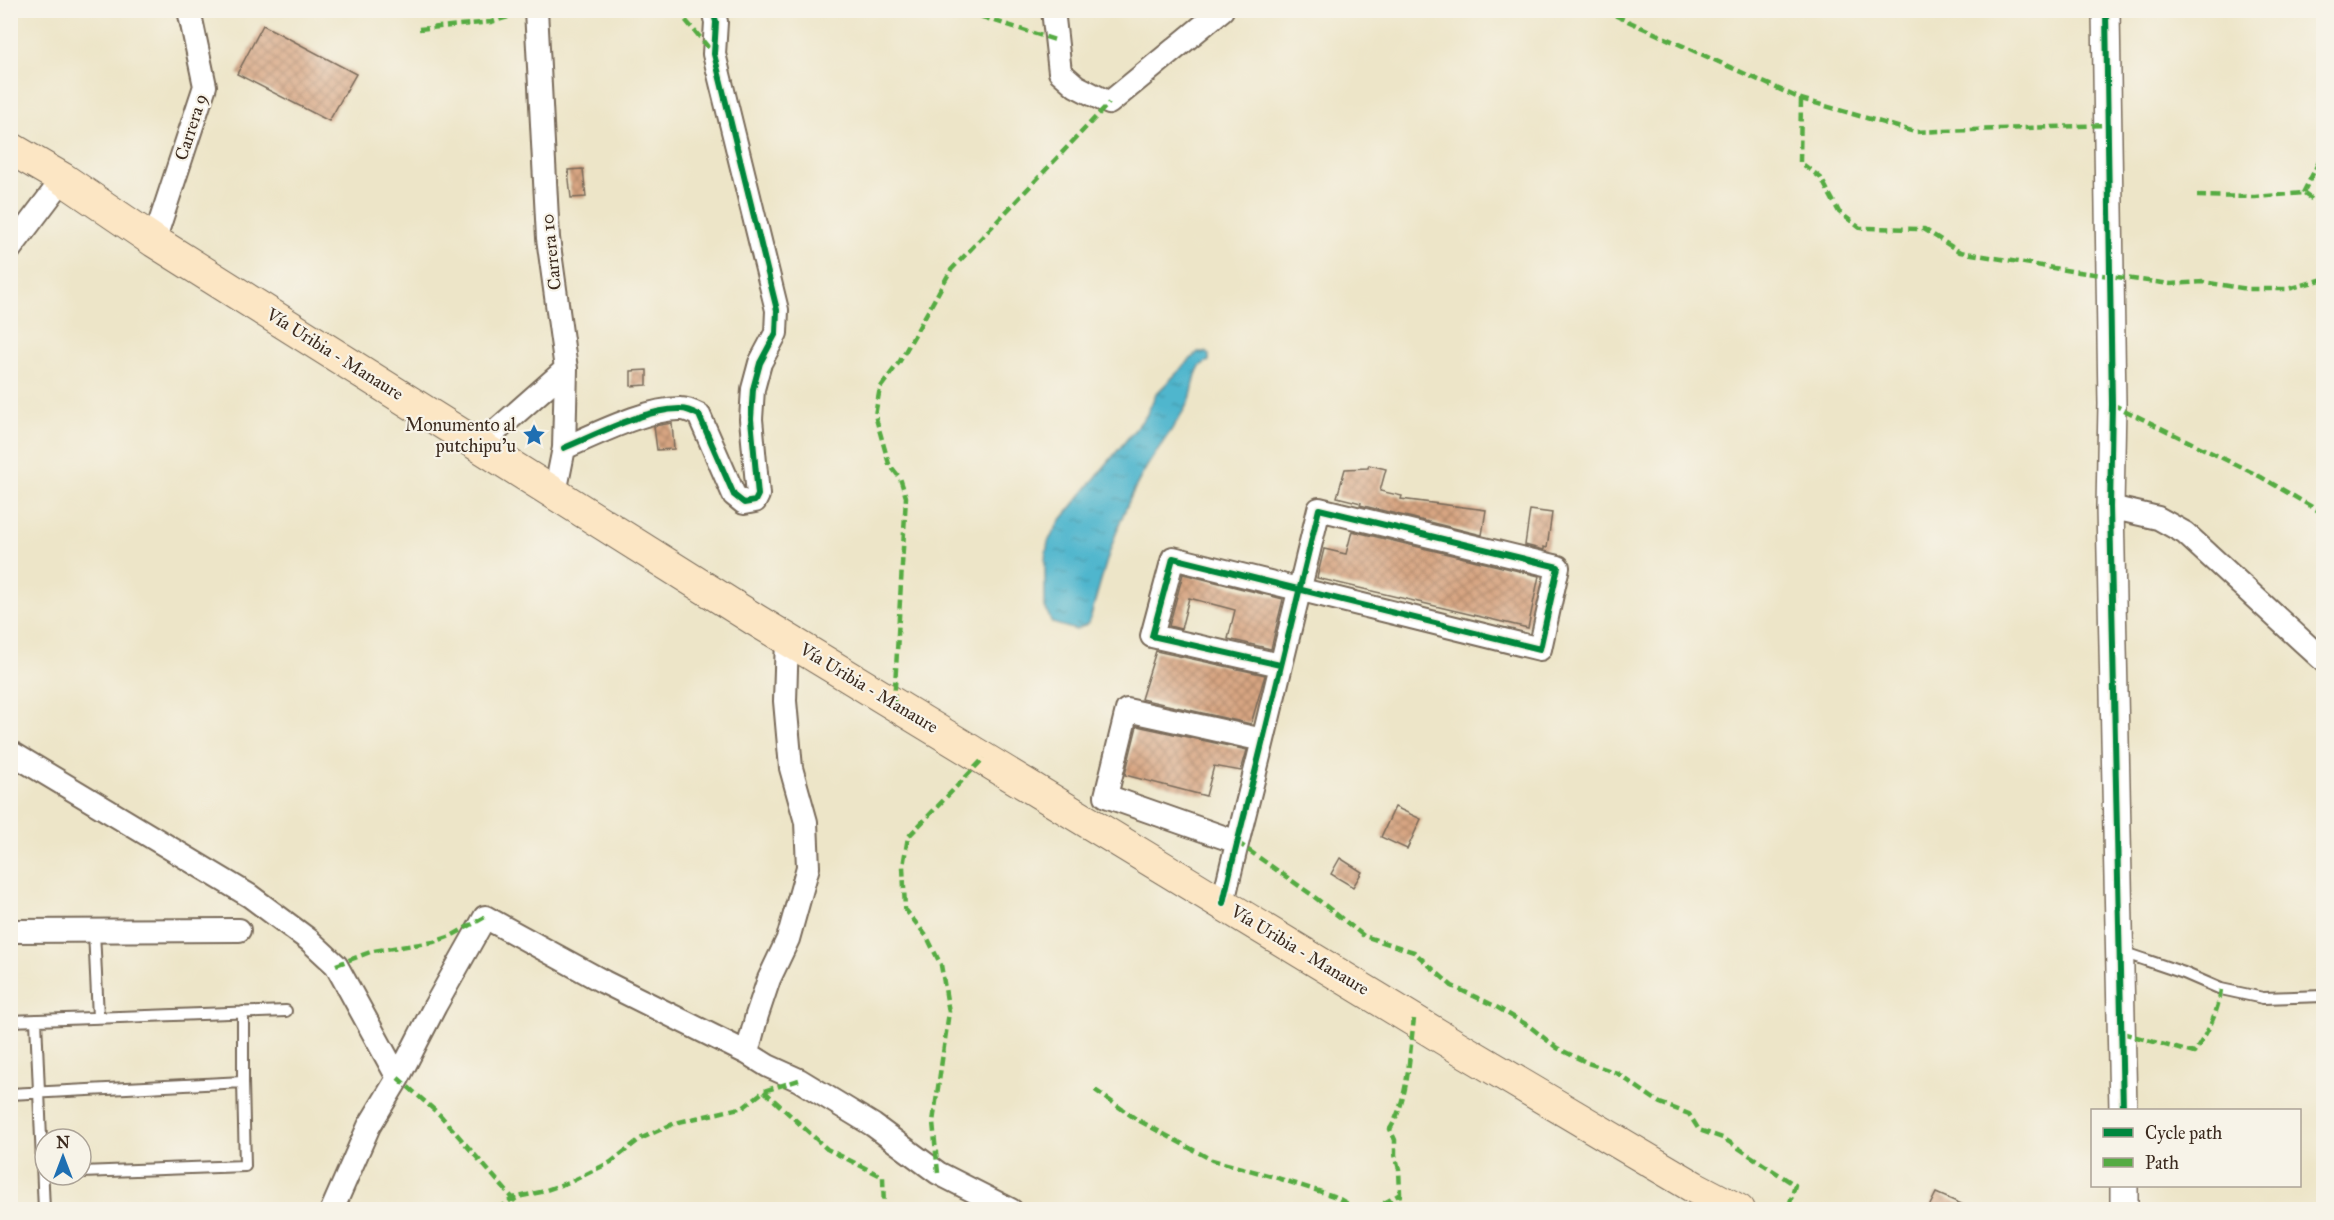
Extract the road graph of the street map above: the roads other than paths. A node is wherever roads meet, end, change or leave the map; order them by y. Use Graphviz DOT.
graph roads {
  1 [pos="189,10"];
  2 [pos="536,10"];
  3 [pos="713,10"];
  4 [pos="1053,10"];
  5 [pos="1222,10"];
  6 [pos="2106,10"];
  7 [pos="10,148"];
  8 [pos="63,178"];
  9 [pos="153,241"];
  10 [pos="10,249"];
  11 [pos="566,369"];
  12 [pos="480,445"];
  13 [pos="564,448"];
  14 [pos="555,493"];
  15 [pos="2110,507"];
  16 [pos="1299,590"];
  17 [pos="787,638"];
  18 [pos="2324,662"];
  19 [pos="1280,665"];
  20 [pos="1263,740"];
  21 [pos="10,752"];
  22 [pos="1237,842"];
  23 [pos="1223,903"];
  24 [pos="239,930"];
  25 [pos="10,931"];
  26 [pos="94,931"];
  27 [pos="2120,951"];
  28 [pos="2324,996"];
  29 [pos="286,1011"];
  30 [pos="243,1012"];
  31 [pos="98,1017"];
  32 [pos="36,1020"];
  33 [pos="10,1021"];
  34 [pos="747,1053"];
  35 [pos="398,1078"];
  36 [pos="243,1082"];
  37 [pos="38,1092"];
  38 [pos="10,1094"];
  39 [pos="2123,1109"];
  40 [pos="41,1127"];
  41 [pos="93,1172"];
  42 [pos="44,1187"];
  43 [pos="2124,1187"];
  44 [pos="1696,1198"];
  45 [pos="44,1209"];
  46 [pos="332,1209"];
  47 [pos="1011,1209"];
  48 [pos="1738,1209"];
  49 [pos="2124,1209"];
  1 -- 9 [label="street, Carrera 9"];
  2 -- 11 [label="street, Carrera 10"];
  3 -- 13 [label="street"];
  4 -- 5 [label="street"];
  6 -- 15 [label="street"];
  7 -- 8 [label="main road, Vía Uribia - Manaure"];
  8 -- 9 [label="main road, Vía Uribia - Manaure"];
  8 -- 10 [label="street"];
  9 -- 12 [label="main road, Vía Uribia - Manaure"];
  11 -- 12 [label="street"];
  11 -- 13 [label="street, Carrera 10"];
  12 -- 14 [label="main road, Vía Uribia - Manaure"];
  13 -- 14 [label="street, Carrera 10"];
  14 -- 17 [label="main road, Vía Uribia - Manaure"];
  15 -- 18 [label="street"];
  15 -- 27 [label="street"];
  16 -- 16 [label="street"];
  16 -- 19 [label="street"];
  16 -- 19 [label="street"];
  17 -- 23 [label="main road, Vía Uribia - Manaure"];
  17 -- 34 [label="street"];
  19 -- 20 [label="street"];
  20 -- 22 [label="street"];
  20 -- 22 [label="street"];
  21 -- 35 [label="street"];
  22 -- 23 [label="street"];
  23 -- 44 [label="main road, Vía Uribia - Manaure"];
  24 -- 26 [label="street"];
  25 -- 26 [label="street"];
  26 -- 31 [label="lane"];
  27 -- 28 [label="lane"];
  27 -- 39 [label="street"];
  29 -- 30 [label="lane"];
  30 -- 31 [label="lane"];
  30 -- 36 [label="lane"];
  31 -- 32 [label="lane"];
  32 -- 33 [label="lane"];
  32 -- 37 [label="lane"];
  34 -- 35 [label="street"];
  34 -- 47 [label="street"];
  35 -- 46 [label="street"];
  36 -- 37 [label="lane"];
  36 -- 41 [label="lane"];
  37 -- 38 [label="lane"];
  37 -- 40 [label="lane"];
  42 -- 45 [label="lane"];
  43 -- 49 [label="street"];
  44 -- 48 [label="main road, Vía Uribia - Manaure"];
}
